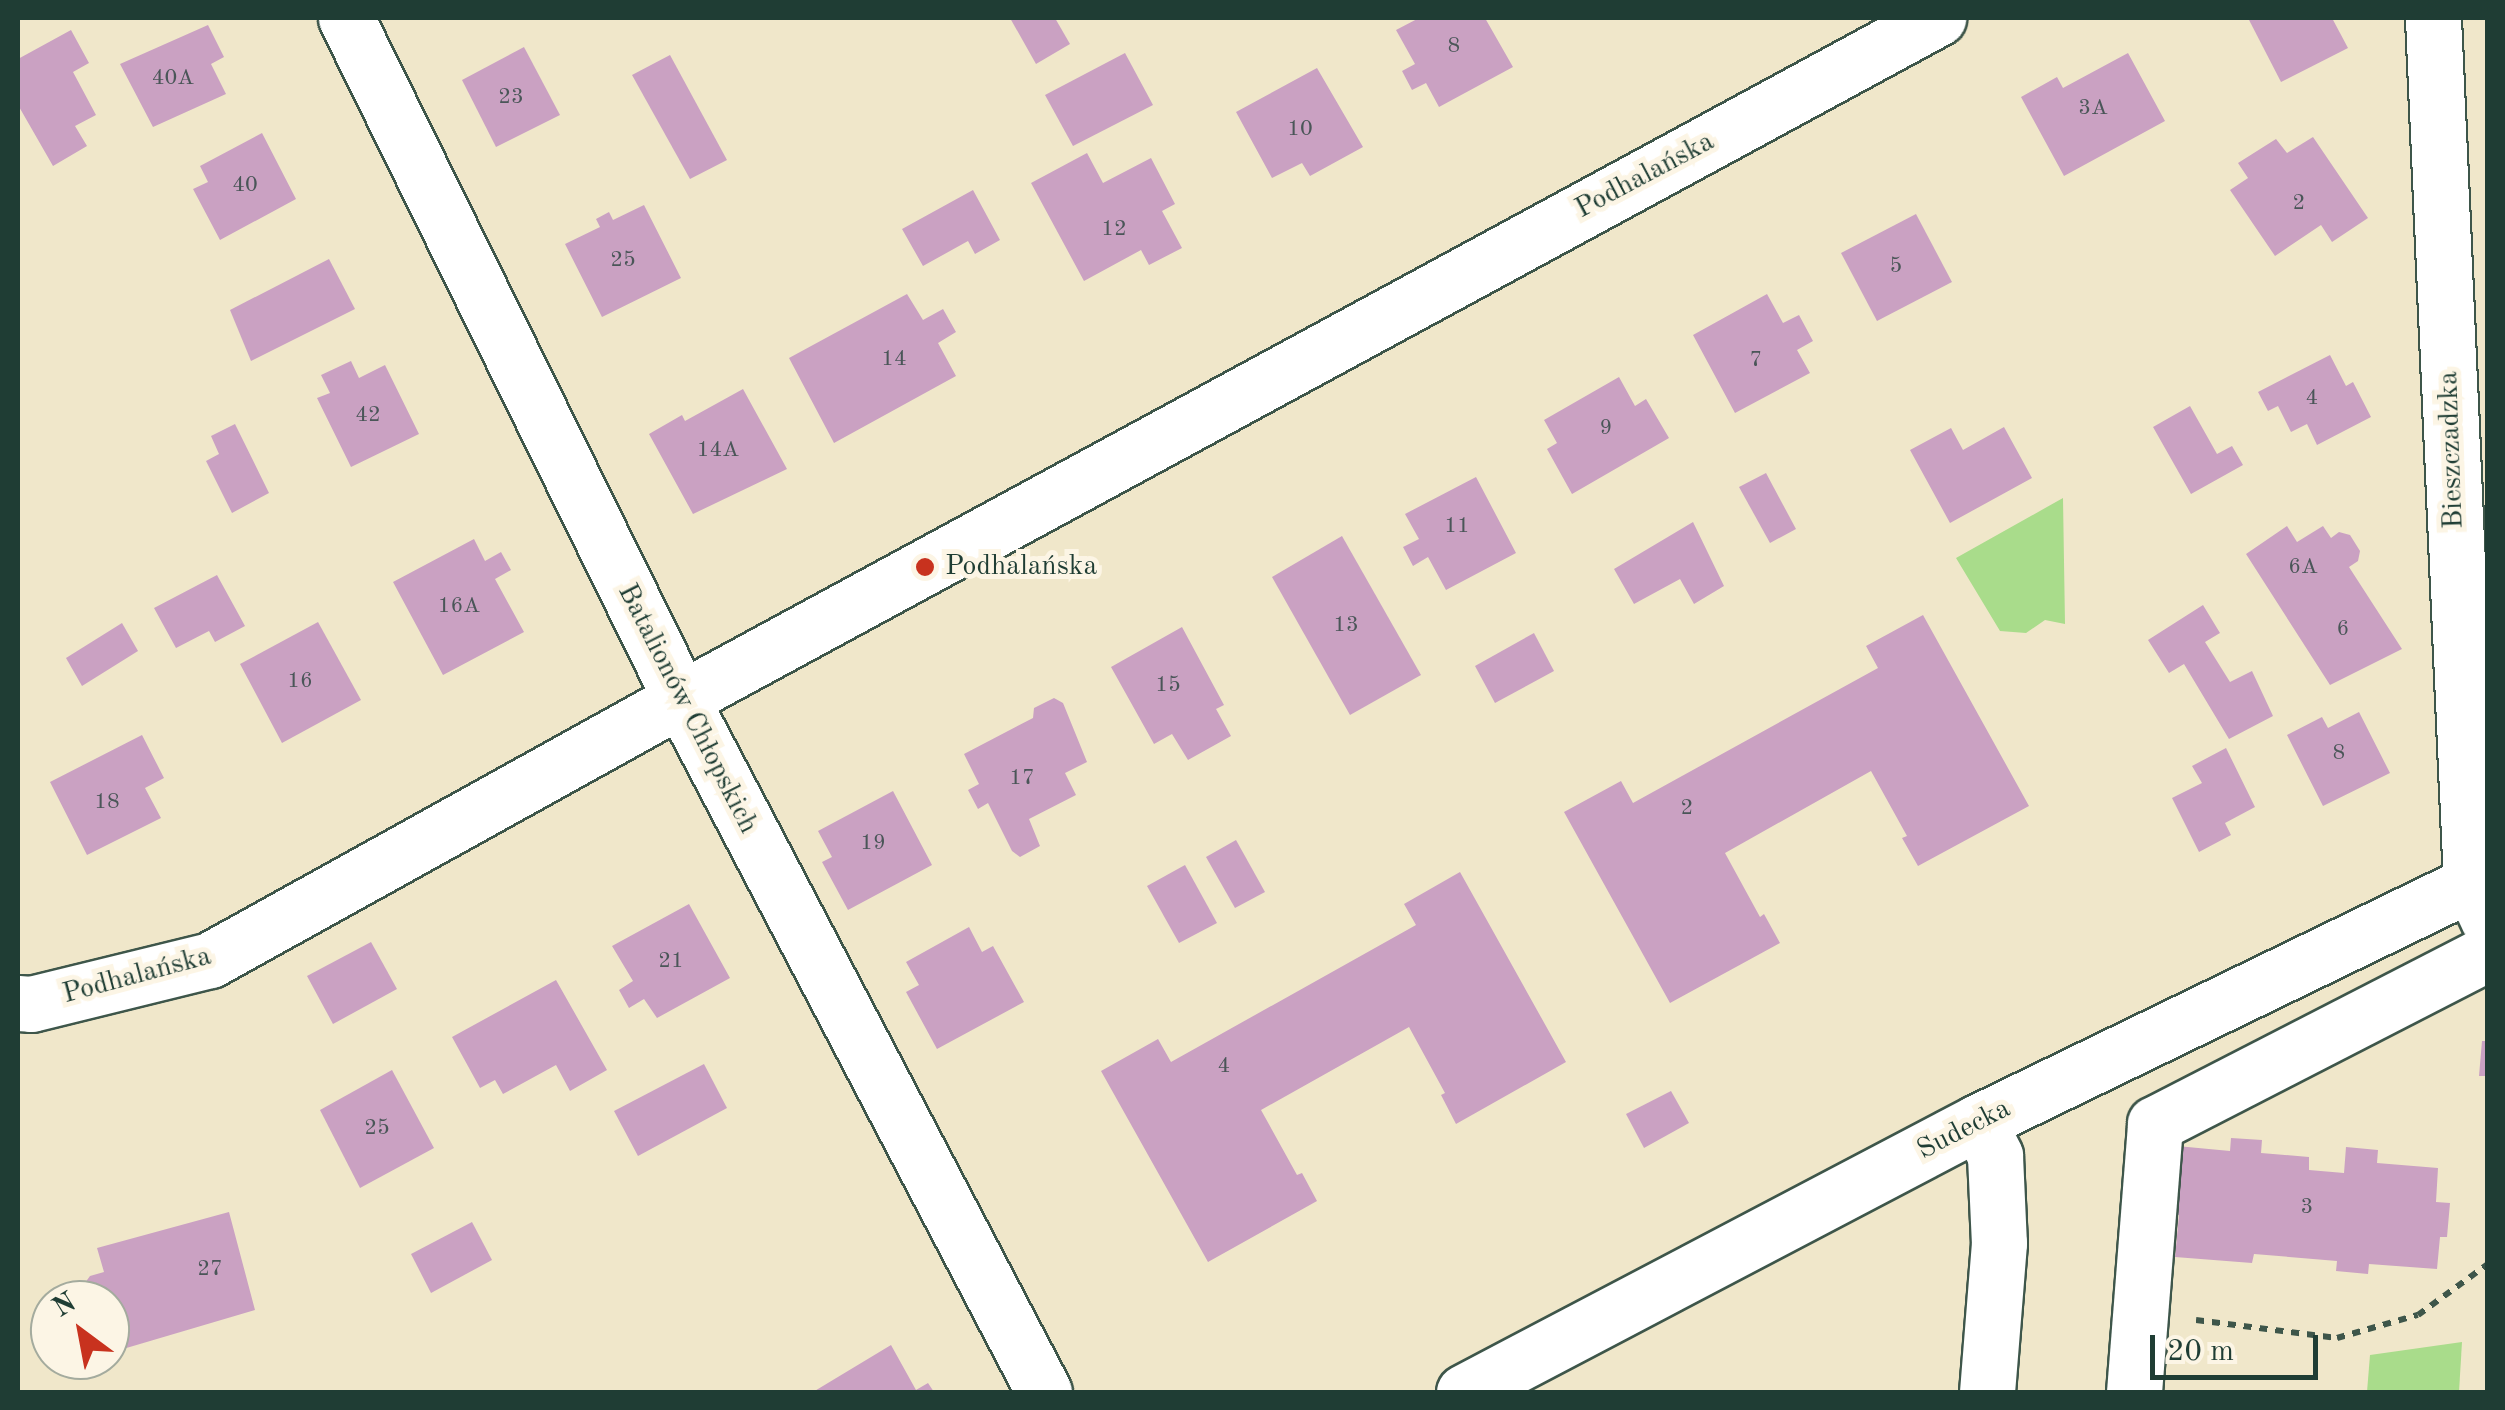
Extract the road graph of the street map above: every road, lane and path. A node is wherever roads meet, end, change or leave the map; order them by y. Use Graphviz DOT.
graph roads {
  1 [pos="346,18"];
  2 [pos="1938,18"];
  3 [pos="2433,18"];
  4 [pos="681,700"];
  5 [pos="2482,892"];
  6 [pos="2488,953"];
  7 [pos="18,1003"];
  8 [pos="1978,1122"];
  9 [pos="2488,1264"];
  10 [pos="2140,1313"];
  11 [pos="1044,1392"];
  12 [pos="1464,1392"];
  13 [pos="1987,1392"];
  14 [pos="2134,1392"];
  1 -- 4 [label="street, Batalionów Chłopskich"];
  2 -- 4 [label="street, Podhalańska"];
  3 -- 5 [label="street, Bieszczadzka"];
  4 -- 7 [label="street, Podhalańska"];
  4 -- 11 [label="street, Batalionów Chłopskich"];
  5 -- 8 [label="street, Sudecka"];
  6 -- 10 [label="street"];
  8 -- 12 [label="street, Sudecka"];
  8 -- 13 [label="street"];
  9 -- 10 [label="path"];
  10 -- 14 [label="street"];
}
